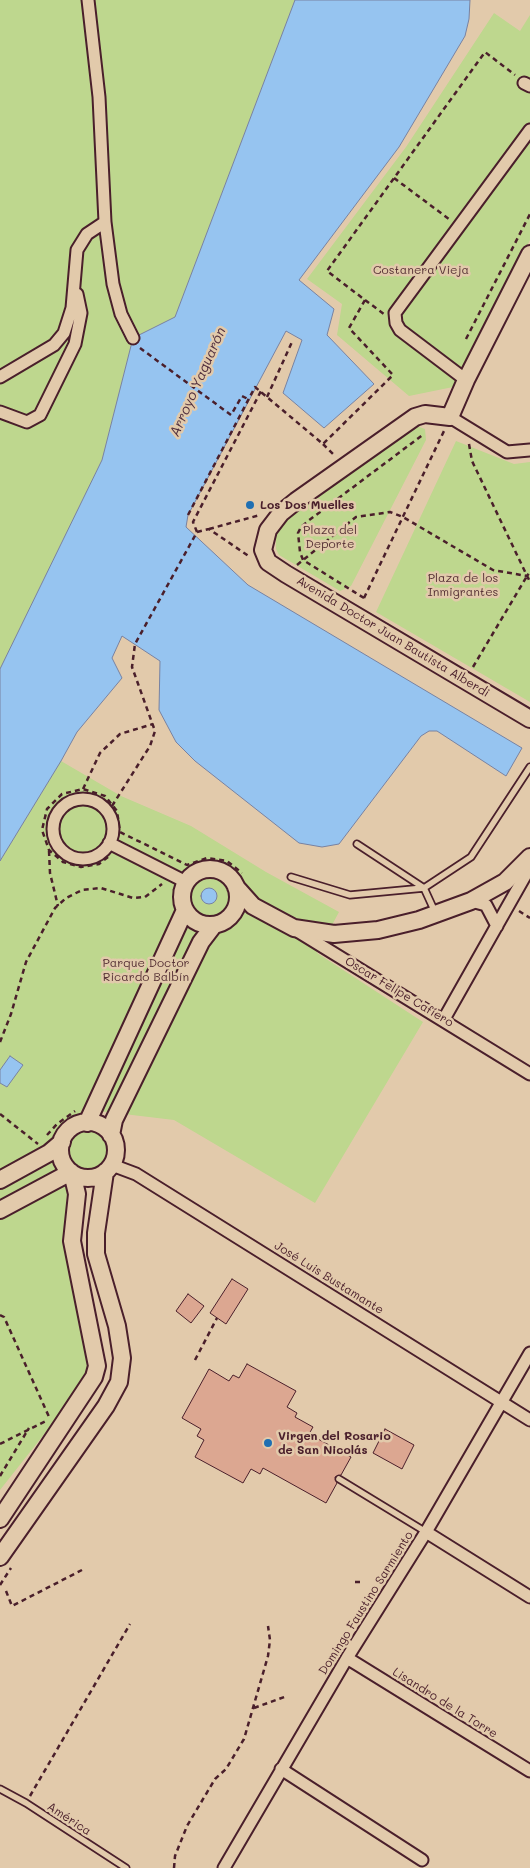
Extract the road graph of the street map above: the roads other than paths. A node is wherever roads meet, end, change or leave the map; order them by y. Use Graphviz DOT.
graph roads {
  1 [pos="88,0"];
  2 [pos="530,130"];
  3 [pos="105,222"];
  4 [pos="530,254"];
  5 [pos="74,283"];
  6 [pos="136,342"];
  7 [pos="0,377"];
  8 [pos="466,380"];
  9 [pos="0,412"];
  10 [pos="450,417"];
  11 [pos="530,450"];
  12 [pos="530,719"];
  13 [pos="530,767"];
  14 [pos="358,844"];
  15 [pos="110,848"];
  16 [pos="530,857"];
  17 [pos="530,867"];
  18 [pos="291,876"];
  19 [pos="186,882"];
  20 [pos="241,882"];
  21 [pos="424,888"];
  22 [pos="471,901"];
  23 [pos="185,910"];
  24 [pos="266,914"];
  25 [pos="436,914"];
  26 [pos="220,922"];
  27 [pos="497,926"];
  28 [pos="294,928"];
  29 [pos="444,1020"];
  30 [pos="530,1074"];
  31 [pos="84,1116"];
  32 [pos="111,1135"];
  33 [pos="62,1142"];
  34 [pos="108,1169"];
  35 [pos="71,1172"];
  36 [pos="0,1180"];
  37 [pos="0,1210"];
  38 [pos="530,1353"];
  39 [pos="500,1401"];
  40 [pos="530,1420"];
  41 [pos="339,1479"];
  42 [pos="0,1519"];
  43 [pos="426,1532"];
  44 [pos="0,1557"];
  45 [pos="530,1597"];
  46 [pos="347,1658"];
  47 [pos="281,1769"];
  48 [pos="530,1771"];
  49 [pos="0,1790"];
  50 [pos="422,1860"];
  51 [pos="126,1868"];
  52 [pos="224,1868"];
  1 -- 3 [label="street"];
  2 -- 8 [label="street"];
  3 -- 5 [label="street"];
  3 -- 6 [label="street"];
  4 -- 8 [label="main road"];
  5 -- 7 [label="street"];
  5 -- 9 [label="street"];
  8 -- 10 [label="main road"];
  10 -- 11 [label="street"];
  10 -- 12 [label="main road, Avenida Doctor Juan Bautista Alberdi"];
  13 -- 21 [label="lane"];
  14 -- 21 [label="lane"];
  15 -- 15 [label="street"];
  15 -- 19 [label="street"];
  16 -- 22 [label="main road"];
  17 -- 27 [label="street"];
  18 -- 21 [label="lane"];
  19 -- 20 [label="main road"];
  19 -- 23 [label="main road"];
  20 -- 24 [label="main road, Oscar Felipe Cafiero"];
  20 -- 26 [label="main road"];
  21 -- 25 [label="lane"];
  22 -- 25 [label="main road"];
  22 -- 27 [label="street"];
  23 -- 26 [label="main road"];
  23 -- 31 [label="main road"];
  24 -- 26 [label="main road, Oscar Felipe Cafiero"];
  24 -- 28 [label="main road, Oscar Felipe Cafiero"];
  25 -- 28 [label="main road"];
  26 -- 32 [label="main road"];
  27 -- 29 [label="street"];
  28 -- 29 [label="street, Oscar Felipe Cafiero"];
  29 -- 30 [label="street, Oscar Felipe Cafiero"];
  31 -- 32 [label="main road"];
  31 -- 33 [label="main road"];
  32 -- 34 [label="main road"];
  33 -- 35 [label="main road"];
  33 -- 36 [label="main road"];
  34 -- 35 [label="main road"];
  34 -- 39 [label="street, José Luis Bustamante"];
  34 -- 44 [label="main road"];
  35 -- 37 [label="main road"];
  35 -- 42 [label="main road"];
  38 -- 39 [label="street, Domingo Faustino Sarmiento"];
  39 -- 40 [label="street, José Luis Bustamante"];
  39 -- 43 [label="street, Domingo Faustino Sarmiento"];
  41 -- 43 [label="lane"];
  43 -- 45 [label="street"];
  43 -- 46 [label="street, Domingo Faustino Sarmiento"];
  46 -- 47 [label="street, Domingo Faustino Sarmiento"];
  46 -- 48 [label="street, Lisandro de la Torre"];
  47 -- 50 [label="street"];
  47 -- 52 [label="street, Domingo Faustino Sarmiento"];
  49 -- 51 [label="lane, América"];
}
